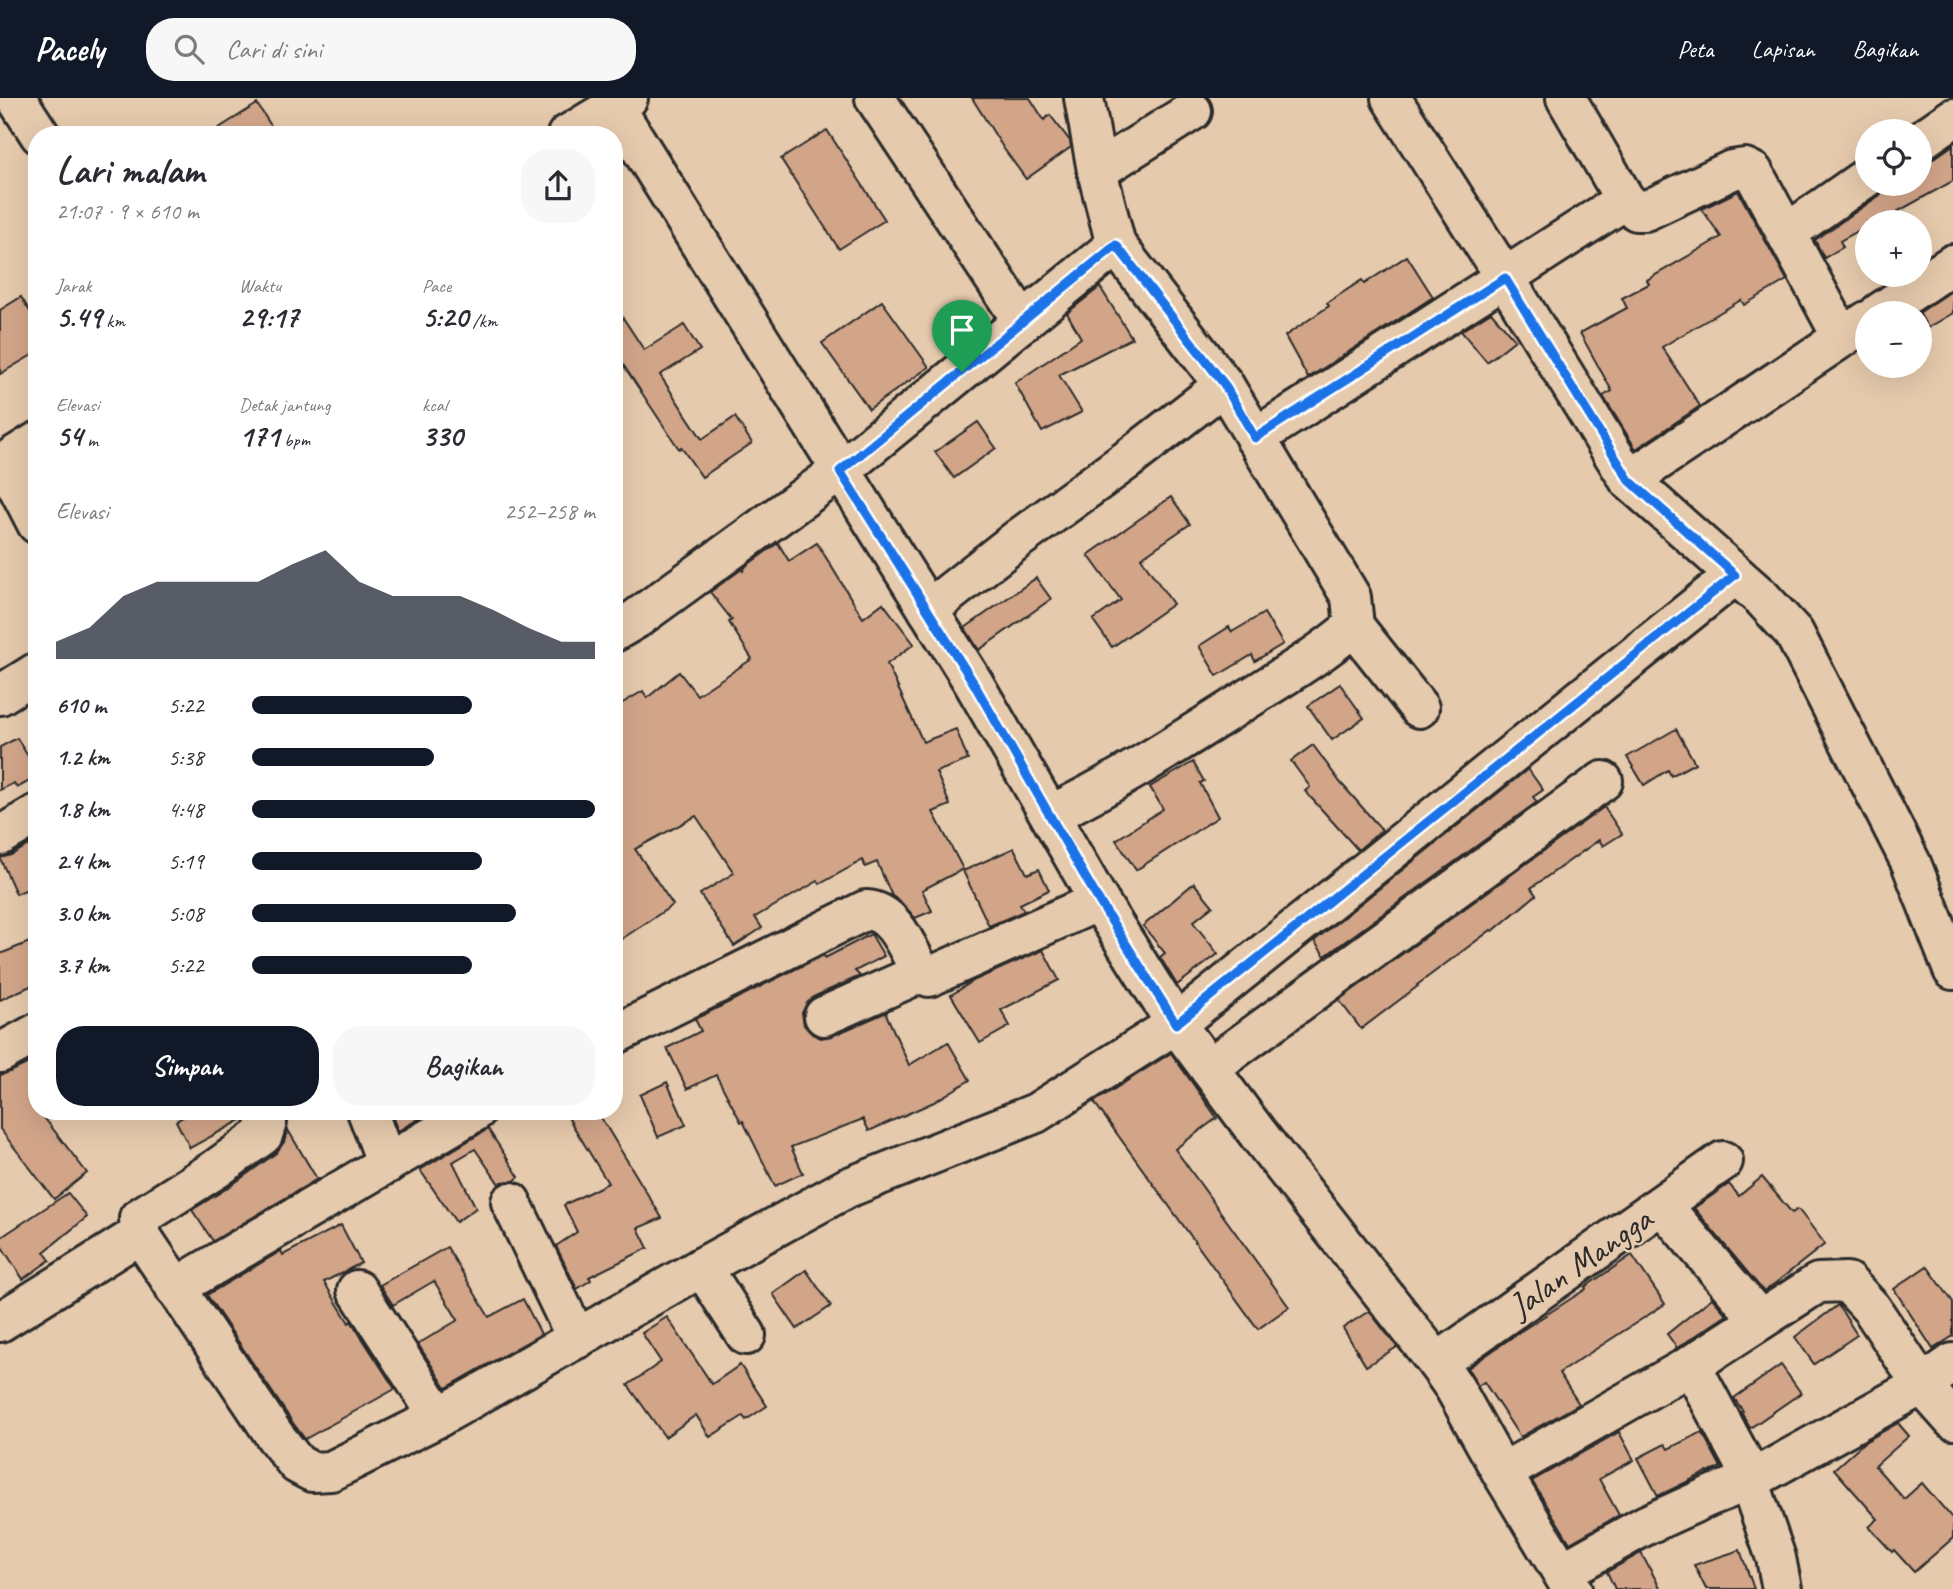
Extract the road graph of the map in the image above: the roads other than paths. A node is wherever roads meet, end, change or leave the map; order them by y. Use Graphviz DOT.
graph roads {
  1 [pos="16,98"];
  2 [pos="875,98"];
  3 [pos="1084,98"];
  4 [pos="1391,98"];
  5 [pos="1566,98"];
  6 [pos="622,102"];
  7 [pos="1192,111"];
  8 [pos="1953,118"];
  9 [pos="34,126"];
  10 [pos="582,126"];
  11 [pos="1932,133"];
  12 [pos="1097,172"];
  13 [pos="1855,185"];
  14 [pos="1625,200"];
  15 [pos="1787,233"];
  16 [pos="1116,245"];
  17 [pos="1953,264"];
  18 [pos="1505,278"];
  19 [pos="1896,301"];
  20 [pos="1023,322"];
  21 [pos="1855,329"];
  22 [pos="1224,384"];
  23 [pos="1255,438"];
  24 [pos="23,452"];
  25 [pos="840,471"];
  26 [pos="28,478"];
  27 [pos="1629,480"];
  28 [pos="1735,575"];
  29 [pos="928,610"];
  30 [pos="1354,626"];
  31 [pos="623,627"];
  32 [pos="28,678"];
  33 [pos="0,695"];
  34 [pos="1419,708"];
  35 [pos="1603,781"];
  36 [pos="1050,815"];
  37 [pos="28,819"];
  38 [pos="0,836"];
  39 [pos="1099,901"];
  40 [pos="1945,927"];
  41 [pos="1953,970"];
  42 [pos="921,973"];
  43 [pos="824,1016"];
  44 [pos="1176,1024"];
  45 [pos="623,1031"];
  46 [pos="28,1038"];
  47 [pos="0,1053"];
  48 [pos="1209,1068"];
  49 [pos="266,1120"];
  50 [pos="370,1120"];
  51 [pos="461,1120"];
  52 [pos="1723,1161"];
  53 [pos="387,1164"];
  54 [pos="511,1202"];
  55 [pos="1662,1205"];
  56 [pos="140,1234"];
  57 [pos="702,1267"];
  58 [pos="175,1288"];
  59 [pos="357,1290"];
  60 [pos="1760,1320"];
  61 [pos="0,1322"];
  62 [pos="746,1335"];
  63 [pos="577,1339"];
  64 [pos="1437,1363"];
  65 [pos="1691,1365"];
  66 [pos="1938,1374"];
  67 [pos="439,1417"];
  68 [pos="1953,1420"];
  69 [pos="1502,1473"];
  70 [pos="1749,1481"];
  71 [pos="1567,1581"];
  72 [pos="1782,1589"];
  1 -- 9 [label="street"];
  2 -- 20 [label="street"];
  3 -- 12 [label="street"];
  4 -- 18 [label="street"];
  5 -- 14 [label="street"];
  6 -- 10 [label="street"];
  6 -- 25 [label="street"];
  7 -- 12 [label="street"];
  8 -- 11 [label="street"];
  12 -- 16 [label="street"];
  13 -- 15 [label="street"];
  14 -- 15 [label="street"];
  14 -- 18 [label="street"];
  15 -- 21 [label="street"];
  16 -- 20 [label="street"];
  16 -- 22 [label="street"];
  17 -- 19 [label="street"];
  18 -- 23 [label="street"];
  18 -- 27 [label="street"];
  20 -- 25 [label="street"];
  21 -- 27 [label="street"];
  22 -- 23 [label="street"];
  22 -- 29 [label="street"];
  23 -- 30 [label="street"];
  24 -- 26 [label="street"];
  25 -- 29 [label="street"];
  25 -- 31 [label="street"];
  27 -- 28 [label="street"];
  28 -- 40 [label="street"];
  28 -- 44 [label="street"];
  29 -- 36 [label="street"];
  30 -- 34 [label="street"];
  30 -- 36 [label="street"];
  32 -- 33 [label="street"];
  35 -- 48 [label="street"];
  36 -- 39 [label="street"];
  37 -- 38 [label="street"];
  39 -- 42 [label="street"];
  39 -- 44 [label="street"];
  40 -- 41 [label="street"];
  42 -- 43 [label="street"];
  42 -- 45 [label="street"];
  44 -- 48 [label="street"];
  44 -- 57 [label="street"];
  46 -- 47 [label="street"];
  48 -- 64 [label="street"];
  49 -- 56 [label="street"];
  50 -- 53 [label="street"];
  51 -- 53 [label="street"];
  52 -- 55 [label="street, Jalan Mangga"];
  53 -- 58 [label="street"];
  54 -- 63 [label="street"];
  55 -- 60 [label="street"];
  55 -- 64 [label="street, Jalan Mangga"];
  56 -- 58 [label="street"];
  56 -- 61 [label="street"];
  57 -- 62 [label="street"];
  57 -- 63 [label="street"];
  58 -- 67 [label="street"];
  59 -- 67 [label="street"];
  60 -- 65 [label="street"];
  60 -- 66 [label="street"];
  63 -- 67 [label="street"];
  64 -- 69 [label="street"];
  65 -- 69 [label="street"];
  65 -- 70 [label="street"];
  66 -- 68 [label="street"];
  66 -- 70 [label="street"];
  69 -- 71 [label="street"];
  70 -- 71 [label="street"];
  70 -- 72 [label="street"];
}
